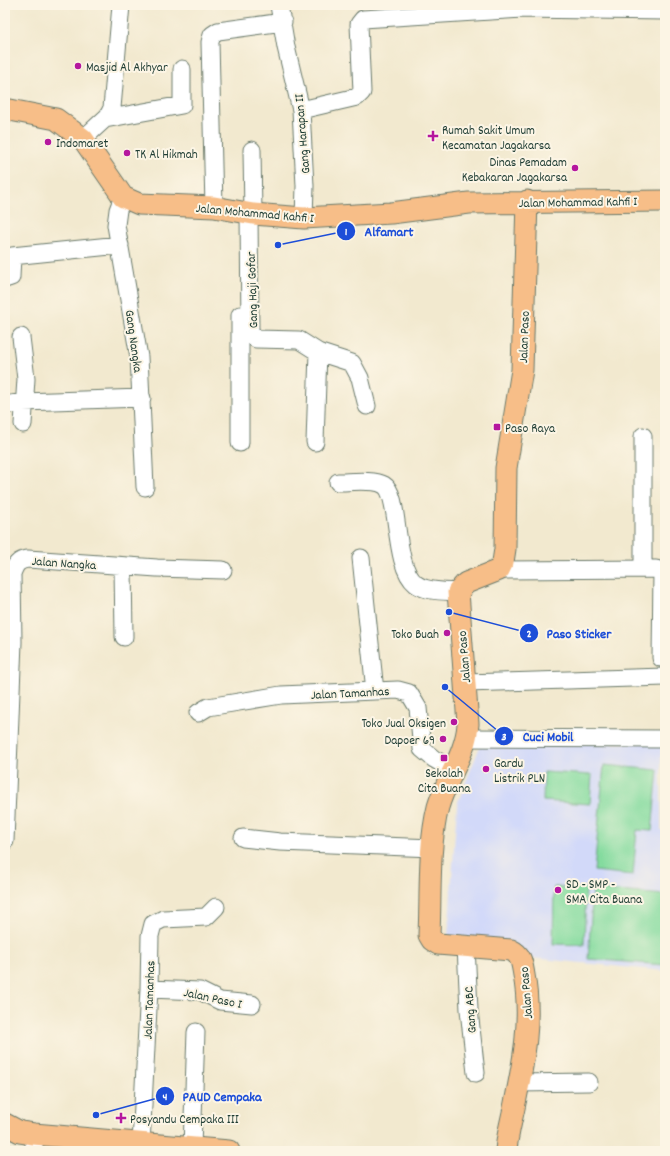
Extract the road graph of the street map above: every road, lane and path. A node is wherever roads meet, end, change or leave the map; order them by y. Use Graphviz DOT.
graph roads {
  1 [pos="121,5"];
  2 [pos="279,5"];
  3 [pos="522,7"];
  4 [pos="665,11"];
  5 [pos="283,22"];
  6 [pos="182,69"];
  7 [pos="5,109"];
  8 [pos="301,110"];
  9 [pos="105,119"];
  10 [pos="83,139"];
  11 [pos="252,150"];
  12 [pos="123,197"];
  13 [pos="527,201"];
  14 [pos="665,201"];
  15 [pos="214,207"];
  16 [pos="248,213"];
  17 [pos="304,218"];
  18 [pos="120,245"];
  19 [pos="5,279"];
  20 [pos="21,337"];
  21 [pos="318,352"];
  22 [pos="142,398"];
  23 [pos="23,402"];
  24 [pos="5,404"];
  25 [pos="367,406"];
  26 [pos="23,424"];
  27 [pos="643,436"];
  28 [pos="240,442"];
  29 [pos="315,442"];
  30 [pos="338,482"];
  31 [pos="145,487"];
  32 [pos="361,558"];
  33 [pos="123,566"];
  34 [pos="643,569"];
  35 [pos="223,570"];
  36 [pos="499,570"];
  37 [pos="458,592"];
  38 [pos="124,637"];
  39 [pos="9,642"];
  40 [pos="661,658"];
  41 [pos="665,677"];
  42 [pos="466,683"];
  43 [pos="375,691"];
  44 [pos="198,713"];
  45 [pos="467,738"];
  46 [pos="665,739"];
  47 [pos="453,770"];
  48 [pos="243,838"];
  49 [pos="5,841"];
  50 [pos="433,848"];
  51 [pos="216,907"];
  52 [pos="466,946"];
  53 [pos="149,989"];
  54 [pos="252,1004"];
  55 [pos="196,1032"];
  56 [pos="476,1073"];
  57 [pos="589,1082"];
  58 [pos="519,1083"];
  59 [pos="5,1124"];
  60 [pos="34,1143"];
  61 [pos="141,1144"];
  62 [pos="192,1147"];
  63 [pos="229,1151"];
  64 [pos="506,1151"];
  1 -- 9 [label="street"];
  2 -- 5 [label="street, Gang Harapan II"];
  3 -- 4 [label="street"];
  3 -- 8 [label="street"];
  5 -- 8 [label="street, Gang Harapan II"];
  5 -- 15 [label="street"];
  6 -- 9 [label="street"];
  7 -- 10 [label="main road"];
  8 -- 17 [label="street, Gang Harapan II"];
  9 -- 10 [label="street"];
  10 -- 12 [label="main road"];
  11 -- 16 [label="street"];
  12 -- 15 [label="main road, Jalan Mohammad Kahfi I"];
  12 -- 18 [label="street, Gang Nangka"];
  13 -- 14 [label="main road, Jalan Mohammad Kahfi I"];
  13 -- 17 [label="main road, Jalan Mohammad Kahfi I"];
  13 -- 36 [label="main road, Jalan Paso"];
  15 -- 16 [label="main road, Jalan Mohammad Kahfi I"];
  16 -- 17 [label="main road, Jalan Mohammad Kahfi I"];
  16 -- 21 [label="street, Gang Haji Gofar"];
  16 -- 28 [label="street"];
  18 -- 19 [label="street"];
  18 -- 22 [label="street, Gang Nangka"];
  20 -- 23 [label="street"];
  21 -- 25 [label="street, Gang Haji Gofar"];
  21 -- 29 [label="street"];
  22 -- 23 [label="street"];
  22 -- 31 [label="street, Gang Nangka"];
  23 -- 24 [label="street"];
  23 -- 26 [label="street"];
  27 -- 34 [label="street"];
  30 -- 37 [label="street"];
  32 -- 43 [label="street"];
  33 -- 35 [label="street, Jalan Nangka"];
  33 -- 38 [label="street"];
  33 -- 39 [label="street, Jalan Nangka"];
  34 -- 36 [label="street"];
  34 -- 40 [label="street"];
  36 -- 37 [label="main road"];
  37 -- 42 [label="main road, Jalan Paso"];
  39 -- 49 [label="street, Jalan Nangka"];
  41 -- 42 [label="street"];
  42 -- 45 [label="main road, Jalan Paso"];
  43 -- 44 [label="street, Jalan Tamanhas"];
  43 -- 47 [label="street, Jalan Tamanhas"];
  45 -- 46 [label="street"];
  45 -- 47 [label="main road, Jalan Paso"];
  47 -- 50 [label="main road, Jalan Paso"];
  48 -- 50 [label="street"];
  50 -- 52 [label="main road, Jalan Paso"];
  51 -- 53 [label="street, Jalan Tamanhas"];
  52 -- 56 [label="street, Gang ABC"];
  52 -- 58 [label="main road, Jalan Paso"];
  53 -- 54 [label="street, Jalan Paso I"];
  53 -- 61 [label="street, Jalan Tamanhas"];
  55 -- 62 [label="street"];
  57 -- 58 [label="street"];
  58 -- 64 [label="main road, Jalan Paso"];
  59 -- 60 [label="main road"];
  60 -- 61 [label="main road"];
  61 -- 62 [label="main road"];
  62 -- 63 [label="main road"];
}
